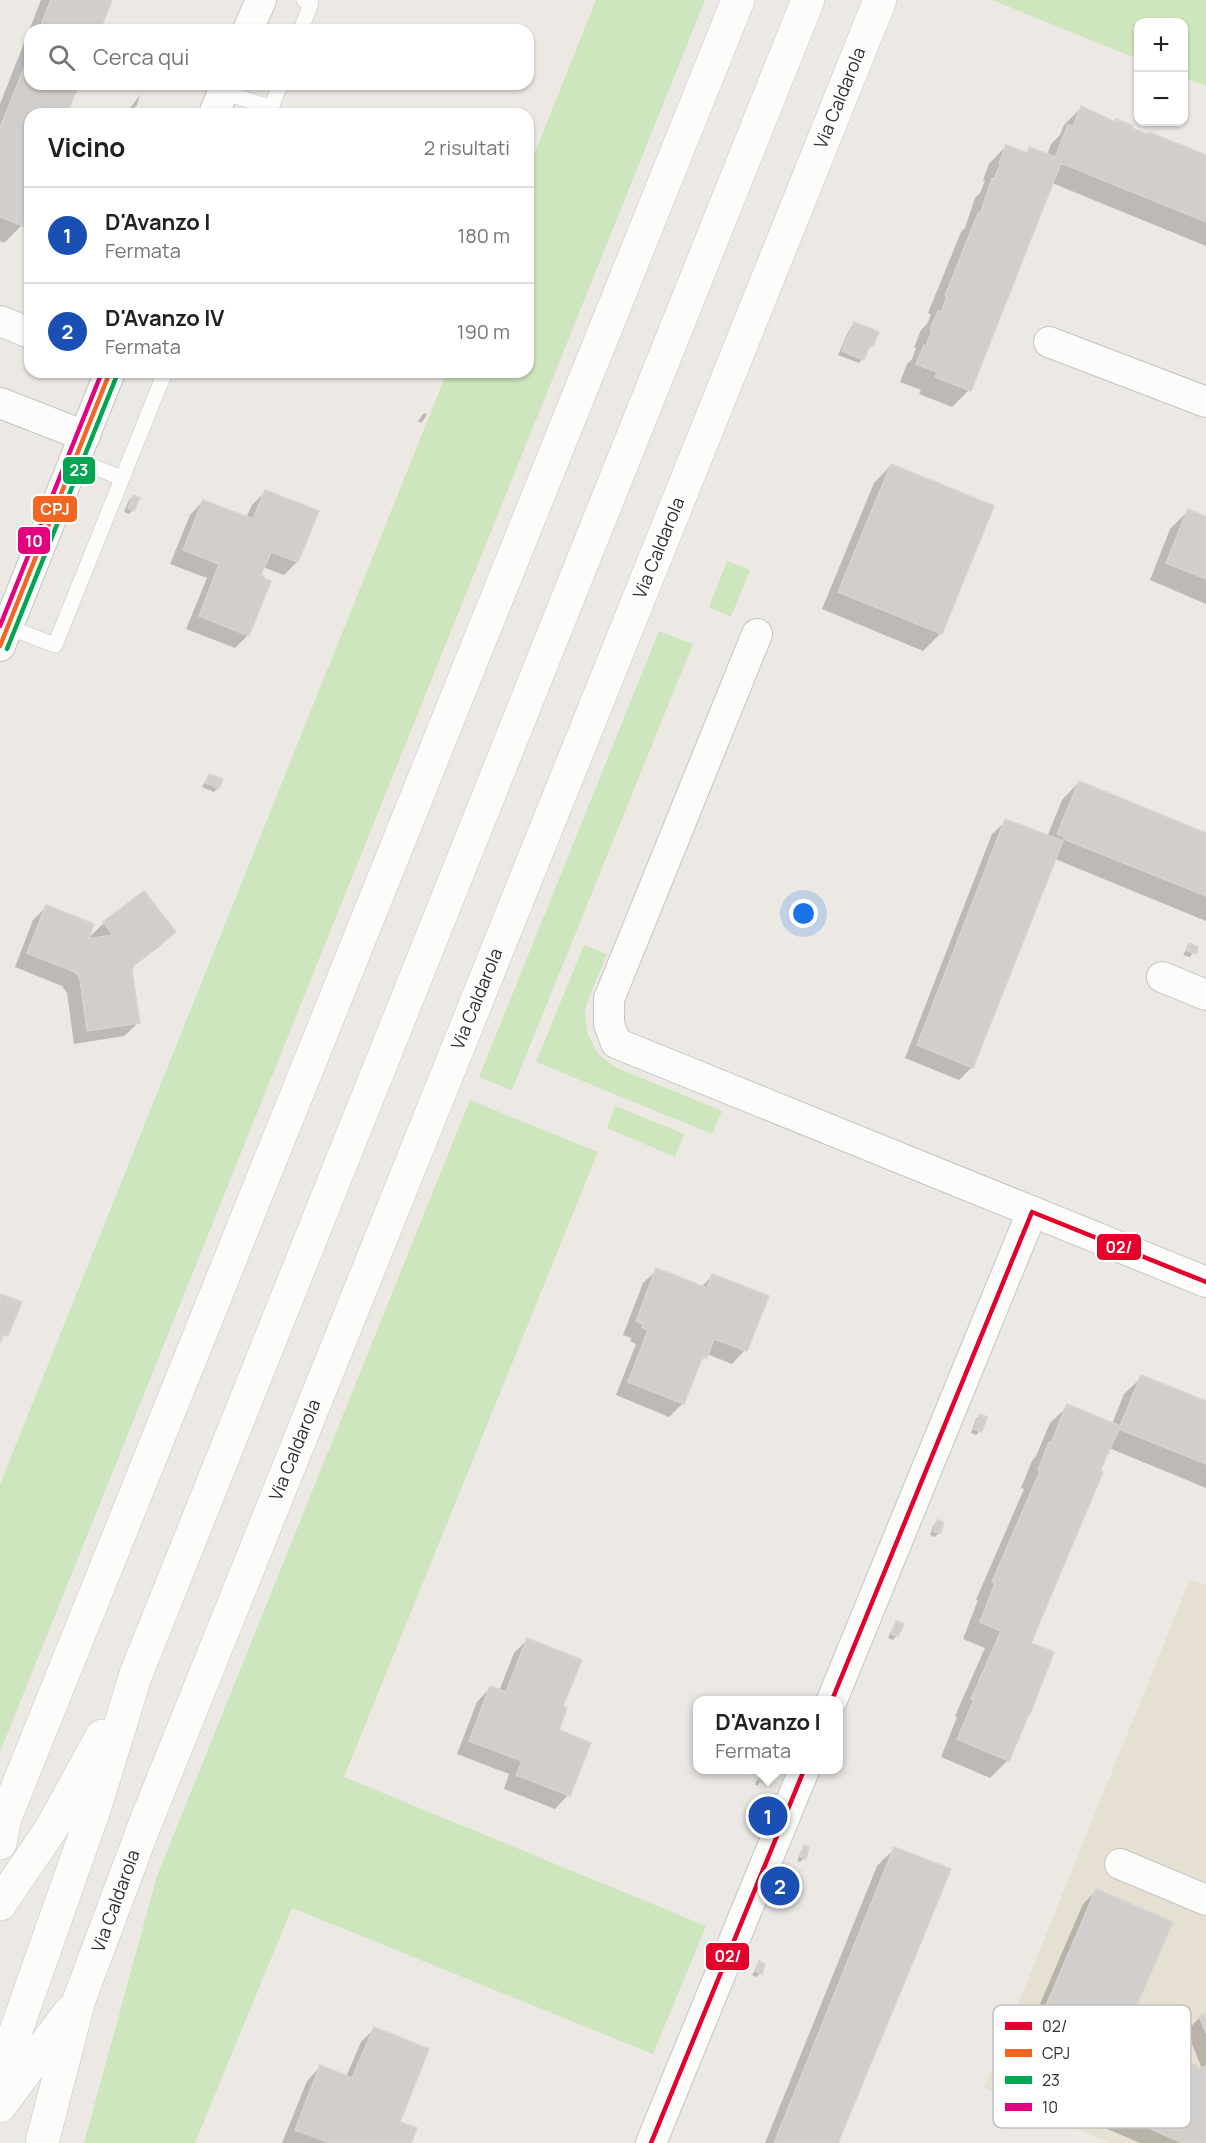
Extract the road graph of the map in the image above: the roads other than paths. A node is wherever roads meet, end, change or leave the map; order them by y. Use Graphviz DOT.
graph roads {
  1 [pos="261,0"];
  2 [pos="304,0"];
  3 [pos="738,0"];
  4 [pos="808,0"];
  5 [pos="880,0"];
  6 [pos="251,24"];
  7 [pos="303,24"];
  8 [pos="278,90"];
  9 [pos="221,97"];
  10 [pos="260,108"];
  11 [pos="271,108"];
  12 [pos="0,321"];
  13 [pos="24,331"];
  14 [pos="1049,342"];
  15 [pos="108,378"];
  16 [pos="163,378"];
  17 [pos="1206,402"];
  18 [pos="0,403"];
  19 [pos="80,448"];
  20 [pos="122,478"];
  21 [pos="757,634"];
  22 [pos="4,636"];
  23 [pos="1162,978"];
  24 [pos="1206,995"];
  25 [pos="1032,1212"];
  26 [pos="1206,1282"];
  27 [pos="136,1674"];
  28 [pos="834,1696"];
  29 [pos="802,1774"];
  30 [pos="0,1843"];
  31 [pos="1120,1864"];
  32 [pos="1206,1900"];
  33 [pos="0,1904"];
  34 [pos="79,2000"];
  35 [pos="0,2076"];
  36 [pos="0,2106"];
  37 [pos="42,2143"];
  38 [pos="651,2143"];
  1 -- 6 [label="street"];
  2 -- 7 [label="lane"];
  3 -- 30 [label="street"];
  4 -- 27 [label="street"];
  5 -- 34 [label="street, Via Caldarola"];
  8 -- 11 [label="lane"];
  9 -- 10 [label="lane"];
  12 -- 13 [label="street"];
  14 -- 17 [label="street"];
  15 -- 19 [label="street"];
  16 -- 20 [label="lane"];
  18 -- 19 [label="street"];
  19 -- 20 [label="lane"];
  19 -- 22 [label="street"];
  20 -- 22 [label="lane"];
  21 -- 25 [label="street"];
  23 -- 24 [label="street"];
  25 -- 26 [label="street"];
  25 -- 28 [label="street"];
  27 -- 33 [label="street"];
  27 -- 35 [label="street"];
  29 -- 38 [label="street"];
  31 -- 32 [label="street"];
  34 -- 36 [label="street, Via Caldarola"];
  34 -- 37 [label="street, Via Caldarola"];
}
